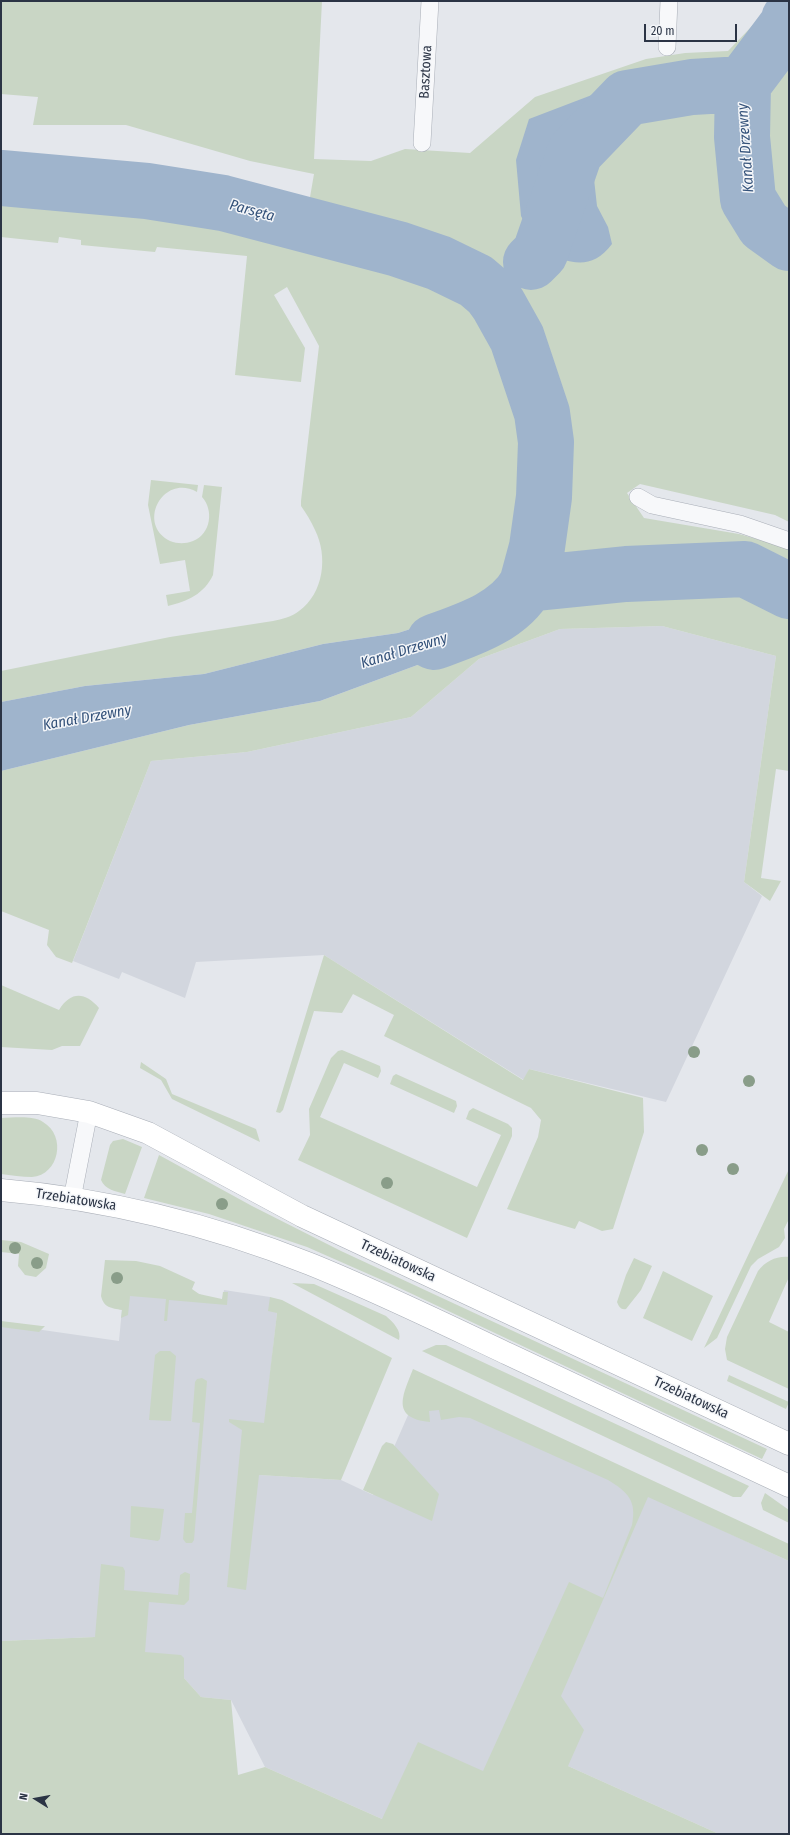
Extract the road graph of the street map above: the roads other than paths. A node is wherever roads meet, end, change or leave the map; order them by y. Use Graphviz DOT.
graph roads {
  1 [pos="430,1"];
  2 [pos="669,1"];
  3 [pos="667,48"];
  4 [pos="422,143"];
  5 [pos="638,497"];
  6 [pos="789,541"];
  7 [pos="1,1103"];
  8 [pos="90,1112"];
  9 [pos="1,1190"];
  10 [pos="72,1199"];
  11 [pos="789,1444"];
  12 [pos="789,1486"];
  1 -- 4 [label="lane, Basztowa"];
  2 -- 3 [label="lane"];
  5 -- 6 [label="lane"];
  7 -- 8 [label="street, Trzebiatowska"];
  8 -- 10 [label="lane"];
  8 -- 11 [label="street, Trzebiatowska"];
  9 -- 10 [label="street, Trzebiatowska"];
  10 -- 12 [label="street, Trzebiatowska"];
}
